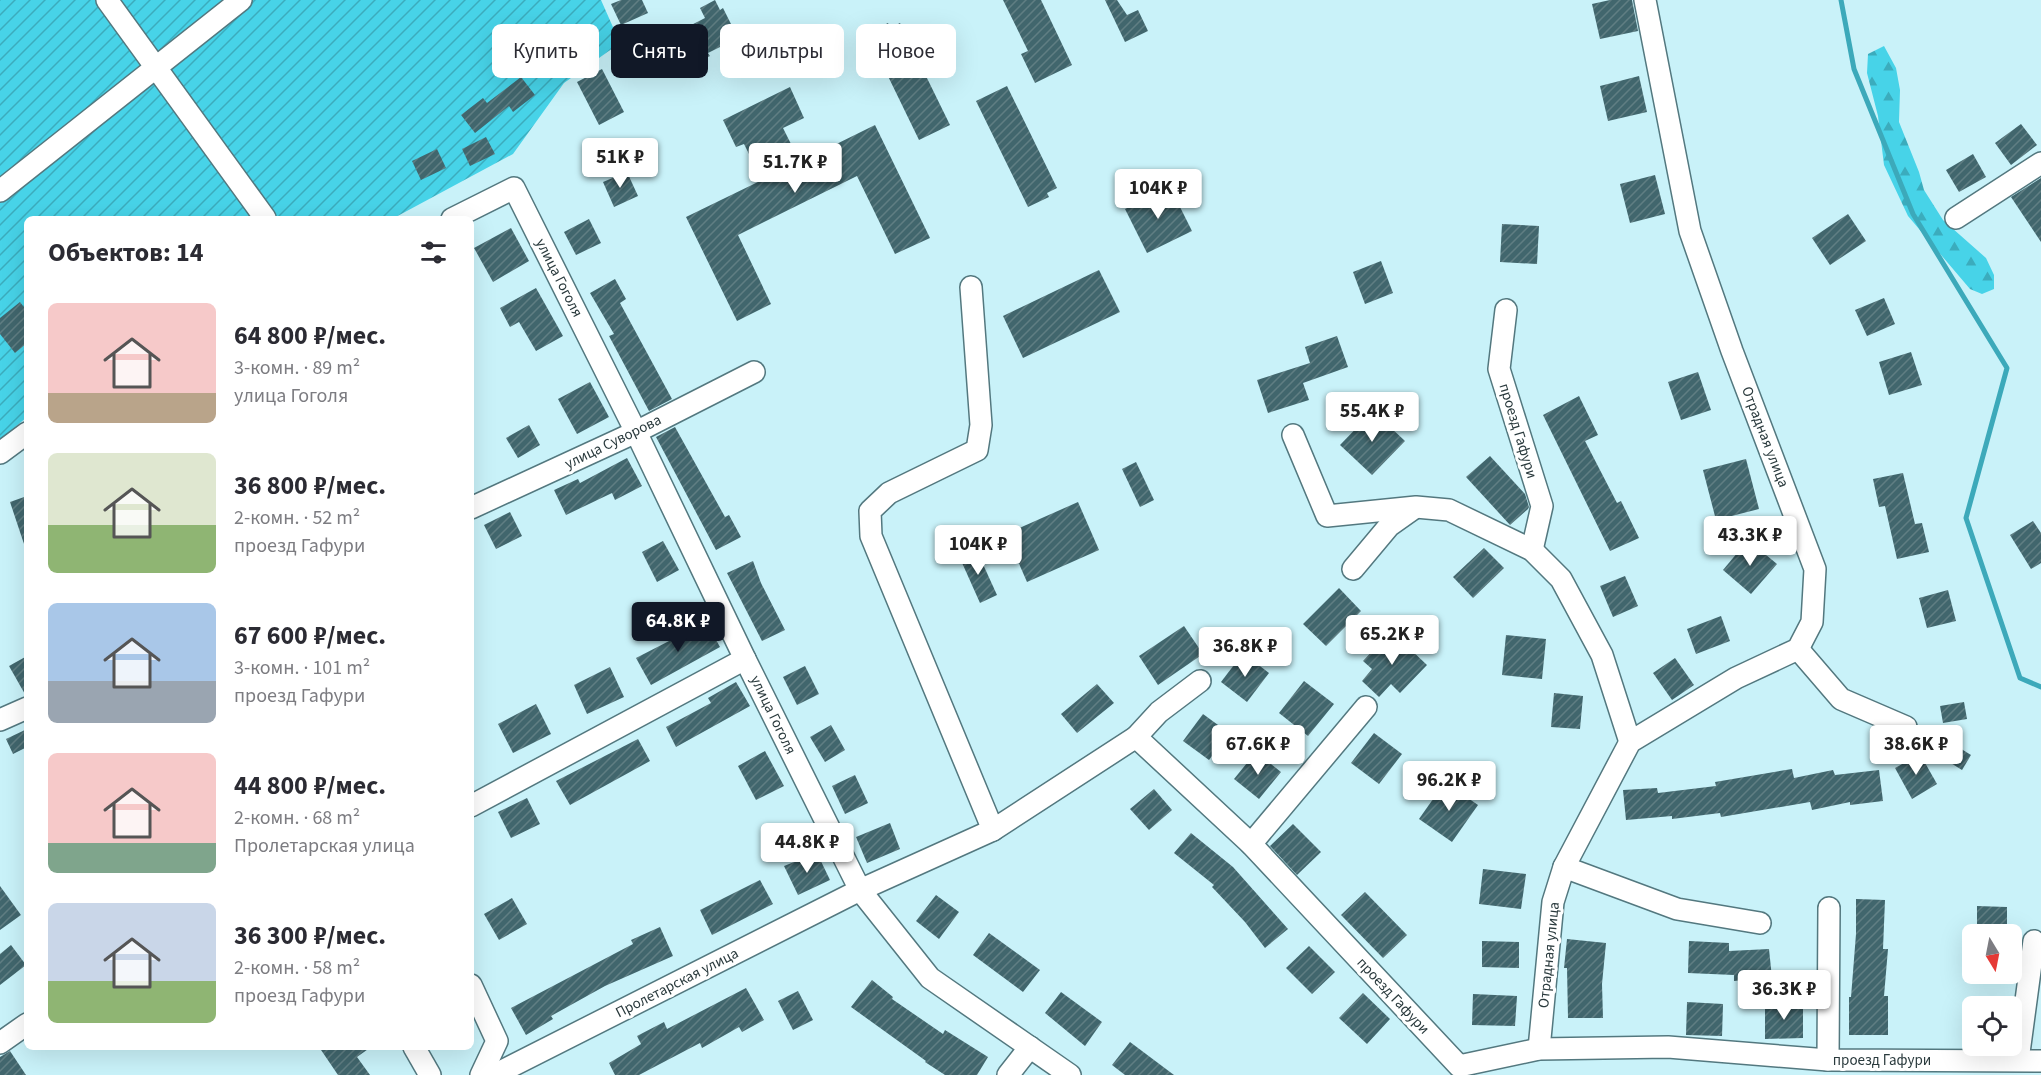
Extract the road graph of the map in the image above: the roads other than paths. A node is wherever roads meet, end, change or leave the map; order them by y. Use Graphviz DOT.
graph roads {
  1 [pos="107,0"];
  2 [pos="241,0"];
  3 [pos="1645,0"];
  4 [pos="156,68"];
  5 [pos="2041,163"];
  6 [pos="0,191"];
  7 [pos="264,216"];
  8 [pos="458,216"];
  9 [pos="1956,218"];
  10 [pos="970,287"];
  11 [pos="1506,310"];
  12 [pos="754,372"];
  13 [pos="636,432"];
  14 [pos="24,435"];
  15 [pos="1293,435"];
  16 [pos="0,453"];
  17 [pos="474,507"];
  18 [pos="1416,507"];
  19 [pos="1532,550"];
  20 [pos="1353,569"];
  21 [pos="1798,648"];
  22 [pos="745,659"];
  23 [pos="1200,681"];
  24 [pos="1366,707"];
  25 [pos="24,709"];
  26 [pos="0,720"];
  27 [pos="1906,727"];
  28 [pos="1136,737"];
  29 [pos="1630,742"];
  30 [pos="474,804"];
  31 [pos="993,830"];
  32 [pos="1251,844"];
  33 [pos="1564,867"];
  34 [pos="860,890"];
  35 [pos="1829,908"];
  36 [pos="1760,923"];
  37 [pos="2034,941"];
  38 [pos="474,991"];
  39 [pos="24,1026"];
  40 [pos="0,1043"];
  41 [pos="1030,1047"];
  42 [pos="1539,1049"];
  43 [pos="416,1050"];
  44 [pos="1828,1060"];
  45 [pos="2018,1060"];
  46 [pos="2041,1061"];
  47 [pos="430,1075"];
  48 [pos="481,1075"];
  49 [pos="494,1075"];
  50 [pos="1008,1075"];
  51 [pos="1070,1075"];
  1 -- 4 [label="street"];
  2 -- 4 [label="street"];
  3 -- 21 [label="street, Отрадная улица"];
  4 -- 6 [label="street"];
  4 -- 7 [label="street"];
  5 -- 9 [label="street"];
  8 -- 13 [label="street, улица Гоголя"];
  10 -- 31 [label="street"];
  11 -- 19 [label="street, проезд Гафури"];
  12 -- 13 [label="street, улица Суворова"];
  13 -- 17 [label="street, улица Суворова"];
  13 -- 22 [label="street, улица Гоголя"];
  14 -- 16 [label="street"];
  15 -- 18 [label="street"];
  18 -- 19 [label="street"];
  18 -- 20 [label="street"];
  19 -- 29 [label="street"];
  21 -- 27 [label="street"];
  21 -- 29 [label="street"];
  22 -- 30 [label="street"];
  22 -- 34 [label="street, улица Гоголя"];
  23 -- 28 [label="street"];
  24 -- 32 [label="street"];
  25 -- 26 [label="street"];
  28 -- 31 [label="street"];
  28 -- 32 [label="street, проезд Гафури"];
  29 -- 33 [label="street, Отрадная улица"];
  31 -- 34 [label="street"];
  32 -- 42 [label="street, проезд Гафури"];
  33 -- 36 [label="street"];
  33 -- 42 [label="street, Отрадная улица"];
  34 -- 41 [label="street, улица Гоголя"];
  34 -- 49 [label="street, Пролетарская улица"];
  35 -- 44 [label="street"];
  37 -- 45 [label="street"];
  38 -- 48 [label="street"];
  39 -- 40 [label="street"];
  41 -- 50 [label="street"];
  41 -- 51 [label="street, улица Гоголя"];
  42 -- 44 [label="street, проезд Гафури"];
  43 -- 47 [label="street"];
  44 -- 45 [label="street, проезд Гафури"];
  45 -- 46 [label="street, проезд Гафури"];
}
